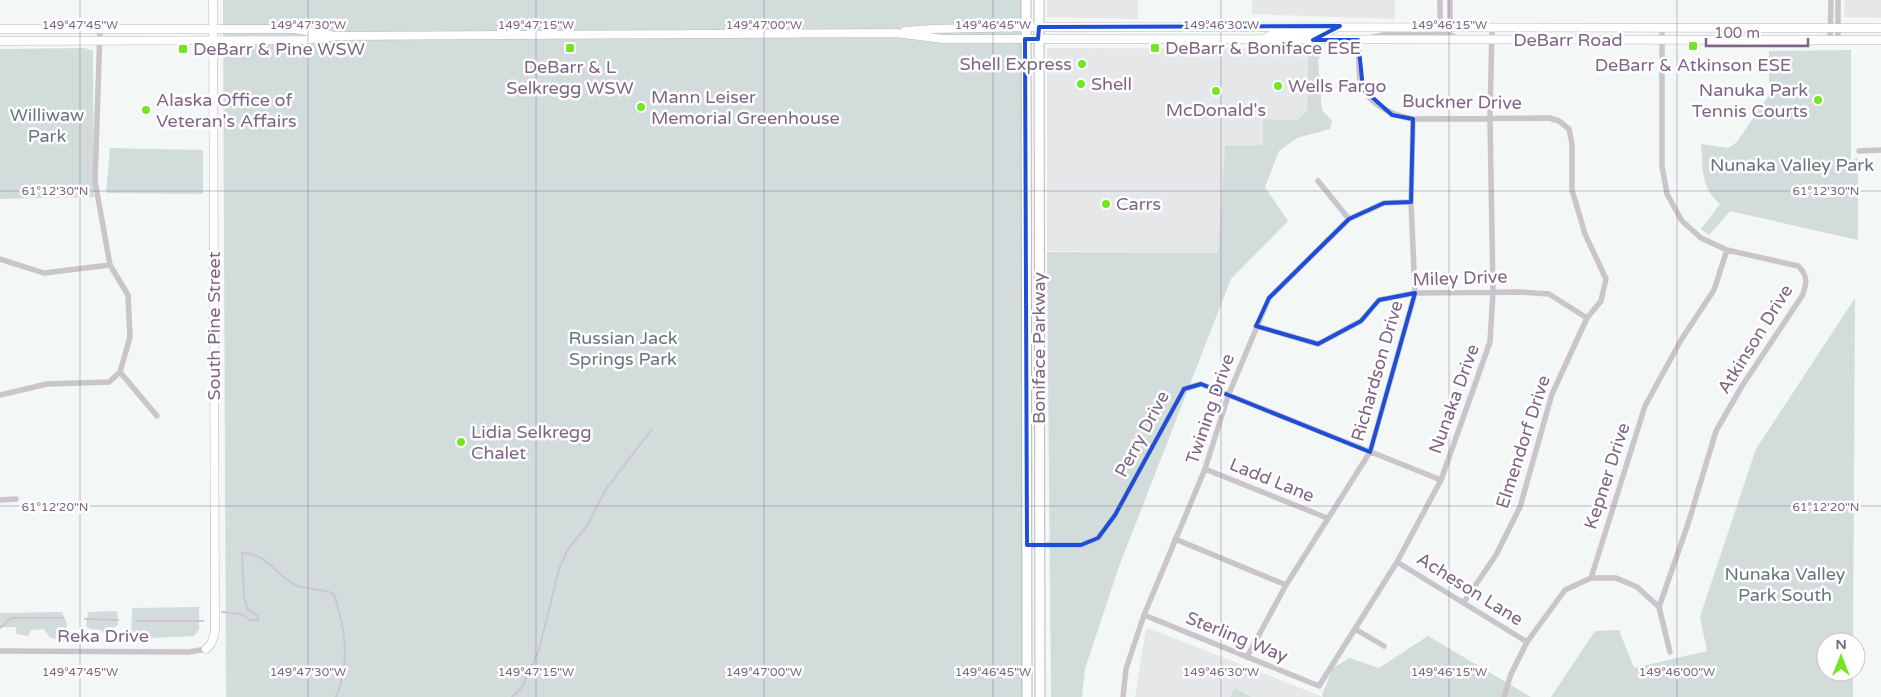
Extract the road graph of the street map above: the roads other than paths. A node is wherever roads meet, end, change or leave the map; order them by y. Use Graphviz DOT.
graph roads {
  1 [pos="213,0"];
  2 [pos="1026,0"];
  3 [pos="1038,0"];
  4 [pos="1440,0"];
  5 [pos="1450,0"];
  6 [pos="1831,0"];
  7 [pos="1838,0"];
  8 [pos="1340,26"];
  9 [pos="1662,26"];
  10 [pos="1025,27"];
  11 [pos="1039,27"];
  12 [pos="1492,27"];
  13 [pos="1834,27"];
  14 [pos="1881,28"];
  15 [pos="0,29"];
  16 [pos="100,29"];
  17 [pos="212,29"];
  18 [pos="1446,29"];
  19 [pos="896,33"];
  20 [pos="337,36"];
  21 [pos="1025,39"];
  22 [pos="1038,39"];
  23 [pos="1263,39"];
  24 [pos="1358,40"];
  25 [pos="1465,40"];
  26 [pos="1492,40"];
  27 [pos="1662,40"];
  28 [pos="1834,40"];
  29 [pos="1881,40"];
  30 [pos="0,41"];
  31 [pos="99,41"];
  32 [pos="213,41"];
  33 [pos="1490,118"];
  34 [pos="1413,120"];
  35 [pos="1559,121"];
  36 [pos="1881,150"];
  37 [pos="1858,151"];
  38 [pos="1318,181"];
  39 [pos="1410,202"];
  40 [pos="1348,219"];
  41 [pos="1727,250"];
  42 [pos="0,259"];
  43 [pos="110,265"];
  44 [pos="1493,292"];
  45 [pos="1415,293"];
  46 [pos="1587,318"];
  47 [pos="1256,326"];
  48 [pos="120,372"];
  49 [pos="0,395"];
  50 [pos="1228,396"];
  51 [pos="157,416"];
  52 [pos="1370,452"];
  53 [pos="1205,469"];
  54 [pos="1441,480"];
  55 [pos="0,500"];
  56 [pos="16,500"];
  57 [pos="1327,518"];
  58 [pos="1175,539"];
  59 [pos="1027,545"];
  60 [pos="1040,546"];
  61 [pos="1397,562"];
  62 [pos="1591,578"];
  63 [pos="1286,585"];
  64 [pos="1464,602"];
  65 [pos="1659,607"];
  66 [pos="1144,615"];
  67 [pos="1355,629"];
  68 [pos="1527,642"];
  69 [pos="1384,646"];
  70 [pos="206,649"];
  71 [pos="0,651"];
  72 [pos="1670,652"];
  73 [pos="1247,657"];
  74 [pos="1319,686"];
  75 [pos="1027,697"];
  76 [pos="1040,697"];
  77 [pos="1123,697"];
  78 [pos="1504,697"];
  1 -- 17 [label="main road, South Pine Street"];
  2 -- 10 [label="main road, Boniface Parkway"];
  3 -- 11 [label="main road, Boniface Parkway"];
  4 -- 18 [label="street"];
  5 -- 18 [label="street"];
  6 -- 13 [label="street"];
  7 -- 13 [label="street"];
  8 -- 11 [label="main road, DeBarr Road"];
  8 -- 18 [label="main road, DeBarr Road"];
  8 -- 23 [label="main road"];
  9 -- 12 [label="main road, DeBarr Road"];
  9 -- 13 [label="main road, DeBarr Road"];
  9 -- 27 [label="street, Atkinson Drive"];
  10 -- 11 [label="main road, DeBarr Road"];
  10 -- 19 [label="main road, DeBarr Road"];
  10 -- 21 [label="main road, Boniface Parkway"];
  11 -- 22 [label="main road, Boniface Parkway"];
  12 -- 18 [label="main road, DeBarr Road"];
  12 -- 26 [label="street, Nunaka Drive"];
  13 -- 14 [label="main road, DeBarr Road"];
  13 -- 28 [label="street"];
  15 -- 16 [label="main road, DeBarr Road"];
  16 -- 17 [label="main road, DeBarr Road"];
  16 -- 31 [label="street"];
  17 -- 20 [label="main road, DeBarr Road"];
  17 -- 32 [label="main road, South Pine Street"];
  18 -- 24 [label="street"];
  18 -- 25 [label="street"];
  19 -- 20 [label="main road, DeBarr Road"];
  19 -- 21 [label="main road, DeBarr Road"];
  20 -- 32 [label="main road, DeBarr Road"];
  21 -- 22 [label="main road, DeBarr Road"];
  21 -- 59 [label="main road, Boniface Parkway"];
  22 -- 23 [label="main road, DeBarr Road"];
  22 -- 60 [label="main road, Boniface Parkway"];
  23 -- 24 [label="main road, DeBarr Road"];
  24 -- 25 [label="main road, DeBarr Road"];
  24 -- 34 [label="street, Buckner Drive"];
  25 -- 26 [label="main road, DeBarr Road"];
  26 -- 27 [label="main road, DeBarr Road"];
  26 -- 33 [label="street, Nunaka Drive"];
  27 -- 28 [label="main road, DeBarr Road"];
  27 -- 41 [label="street, Atkinson Drive"];
  28 -- 29 [label="main road, DeBarr Road"];
  30 -- 31 [label="main road, DeBarr Road"];
  31 -- 32 [label="main road, DeBarr Road"];
  31 -- 43 [label="street"];
  32 -- 70 [label="main road, South Pine Street"];
  33 -- 34 [label="street, Buckner Drive"];
  33 -- 35 [label="street, Buckner Drive"];
  33 -- 44 [label="street, Nunaka Drive"];
  34 -- 39 [label="street, Richardson Drive"];
  35 -- 46 [label="street, Elmendorf Drive"];
  36 -- 37 [label="street"];
  38 -- 40 [label="street"];
  39 -- 40 [label="street, Twining Drive"];
  39 -- 45 [label="street, Richardson Drive"];
  40 -- 47 [label="street, Twining Drive"];
  41 -- 62 [label="street, Kepner Drive"];
  41 -- 65 [label="street, Atkinson Drive"];
  42 -- 43 [label="street"];
  43 -- 48 [label="street"];
  44 -- 45 [label="street, Miley Drive"];
  44 -- 46 [label="street, Miley Drive"];
  44 -- 54 [label="street, Nunaka Drive"];
  45 -- 47 [label="street, Miley Drive"];
  45 -- 52 [label="street, Richardson Drive"];
  46 -- 64 [label="street, Elmendorf Drive"];
  47 -- 50 [label="street, Twining Drive"];
  48 -- 49 [label="street"];
  48 -- 51 [label="street"];
  50 -- 52 [label="street, Perry Drive"];
  50 -- 53 [label="street, Twining Drive"];
  50 -- 60 [label="street, Perry Drive"];
  52 -- 54 [label="street, Perry Drive"];
  52 -- 57 [label="street, Richardson Drive"];
  53 -- 57 [label="street, Ladd Lane"];
  53 -- 58 [label="street, Twining Drive"];
  54 -- 61 [label="street, Nunaka Drive"];
  55 -- 56 [label="street"];
  57 -- 63 [label="street, Richardson Drive"];
  58 -- 63 [label="street"];
  58 -- 66 [label="street, Twining Drive"];
  59 -- 60 [label="street, Perry Drive"];
  59 -- 75 [label="main road, Boniface Parkway"];
  60 -- 76 [label="main road, Boniface Parkway"];
  61 -- 64 [label="street, Acheson Lane"];
  61 -- 67 [label="street, Nunaka Drive"];
  62 -- 65 [label="street"];
  62 -- 68 [label="street"];
  63 -- 73 [label="street, Richardson Drive"];
  64 -- 68 [label="street, Acheson Lane"];
  65 -- 72 [label="street"];
  66 -- 73 [label="street, Sterling Way"];
  66 -- 77 [label="street, Twining Drive"];
  67 -- 69 [label="street"];
  67 -- 74 [label="street, Nunaka Drive"];
  68 -- 78 [label="street"];
  70 -- 71 [label="street, Reka Drive"];
  73 -- 74 [label="street, Sterling Way"];
}
